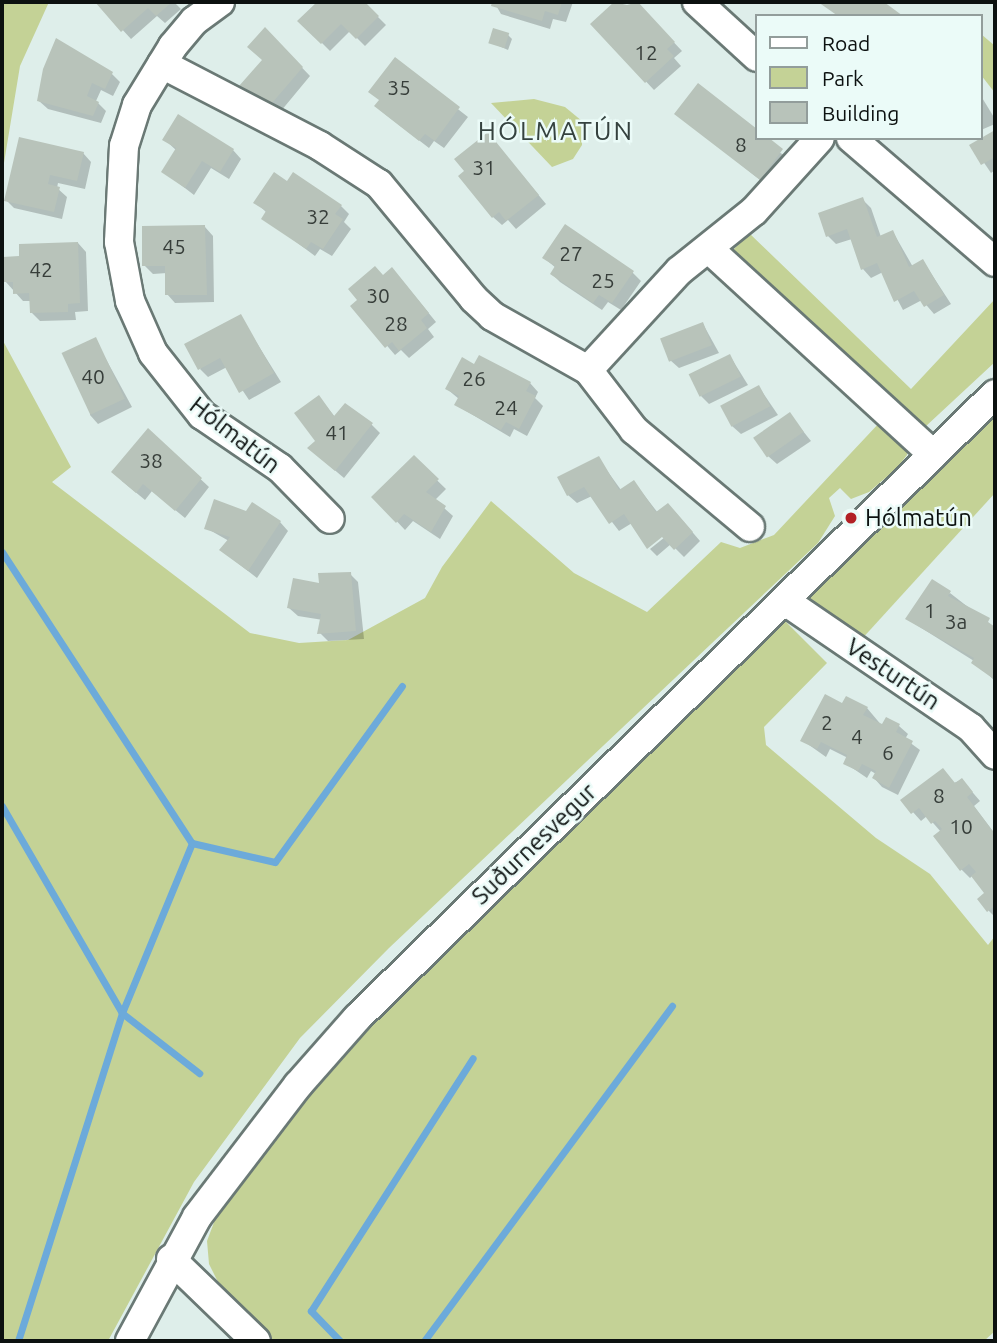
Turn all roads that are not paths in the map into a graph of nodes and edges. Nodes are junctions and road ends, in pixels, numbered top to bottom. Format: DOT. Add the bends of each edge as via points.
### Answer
graph roads {
  1 [pos="220,2"];
  2 [pos="697,2"];
  3 [pos="755,55"];
  4 [pos="162,64"];
  5 [pos="818,140"];
  6 [pos="853,140"];
  7 [pos="709,249"];
  8 [pos="995,262"];
  9 [pos="588,370"];
  10 [pos="995,394"];
  11 [pos="933,454"];
  12 [pos="330,519"];
  13 [pos="750,527"];
  14 [pos="785,601"];
  15 [pos="995,755"];
  16 [pos="171,1259"];
  17 [pos="130,1341"];
  18 [pos="256,1341"];
  1 -- 4 [label="street, Hólmatún" via="194,21"];
  2 -- 3 [label="street"];
  4 -- 9 [label="street" via="320,146 379,184 492,316"];
  4 -- 12 [label="street, Hólmatún" via="137,105 124,146 118,195 119,242 138,325 177,387 202,415 280,468"];
  5 -- 7 [label="street" via="754,211"];
  6 -- 8 [label="street"];
  7 -- 9 [label="street" via="679,271"];
  7 -- 11 [label="street"];
  9 -- 13 [label="street" via="634,430"];
  10 -- 11 [label="street, Suðurnesvegur"];
  11 -- 14 [label="street, Suðurnesvegur"];
  14 -- 15 [label="street, Vesturtún" via="971,728"];
  14 -- 16 [label="street, Suðurnesvegur" via="357,1018 239,1160"];
  16 -- 17 [label="street, Suðurnesvegur"];
  16 -- 18 [label="street"];
}
